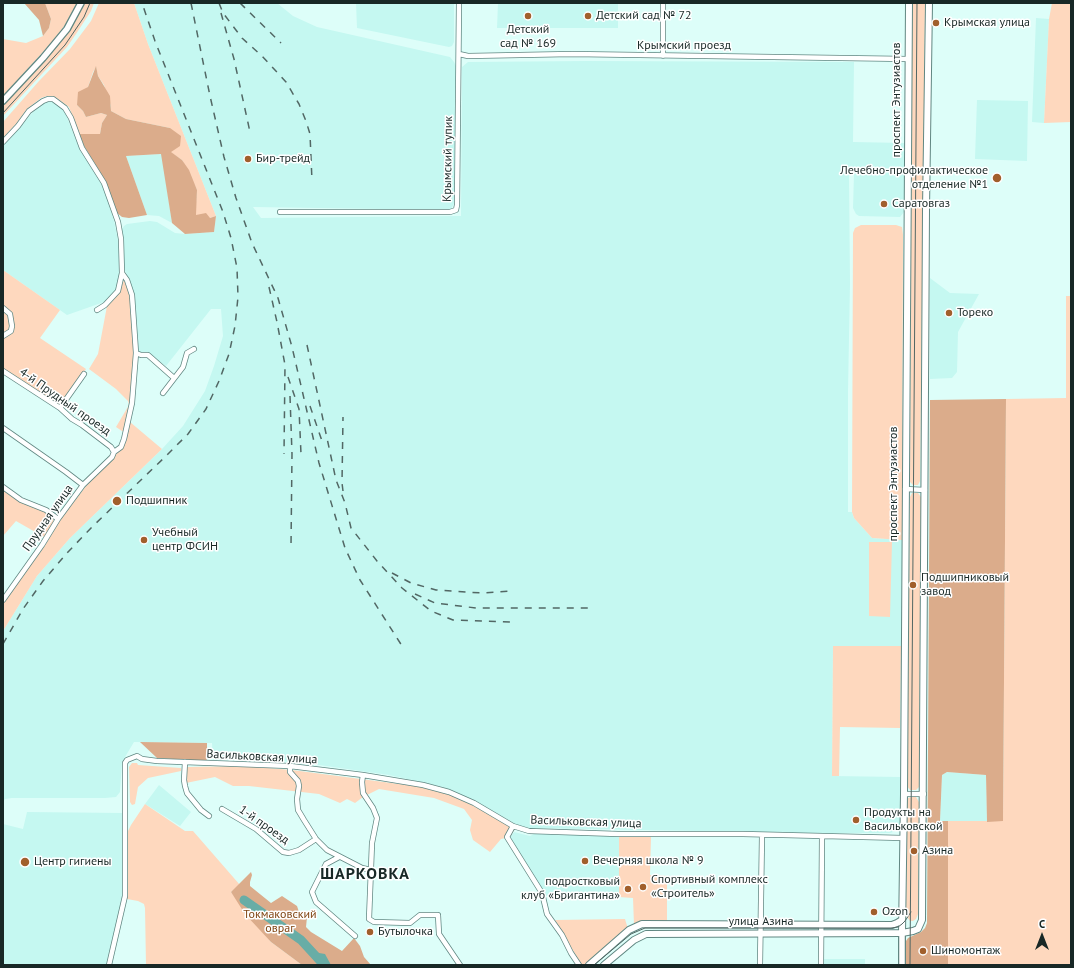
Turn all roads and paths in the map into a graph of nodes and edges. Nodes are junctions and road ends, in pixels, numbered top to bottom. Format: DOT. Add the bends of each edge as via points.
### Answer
graph roads {
  1 [pos="81,3"];
  2 [pos="460,3"];
  3 [pos="663,3"];
  4 [pos="909,3"];
  5 [pos="929,3"];
  6 [pos="459,54"];
  7 [pos="663,56"];
  8 [pos="908,59"];
  9 [pos="3,102"];
  10 [pos="3,142"];
  11 [pos="280,212"];
  12 [pos="122,273"];
  13 [pos="3,308"];
  14 [pos="97,310"];
  15 [pos="3,336"];
  16 [pos="194,349"];
  17 [pos="136,353"];
  18 [pos="3,371"];
  19 [pos="84,374"];
  20 [pos="174,378"];
  21 [pos="162,393"];
  22 [pos="60,408"];
  23 [pos="3,428"];
  24 [pos="114,452"];
  25 [pos="83,485"];
  26 [pos="3,487"];
  27 [pos="906,489"];
  28 [pos="925,490"];
  29 [pos="58,519"];
  30 [pos="3,600"];
  31 [pos="185,762"];
  32 [pos="290,766"];
  33 [pos="363,775"];
  34 [pos="904,794"];
  35 [pos="924,794"];
  36 [pos="222,809"];
  37 [pos="209,816"];
  38 [pos="513,826"];
  39 [pos="762,835"];
  40 [pos="822,836"];
  41 [pos="903,838"];
  42 [pos="316,839"];
  43 [pos="339,857"];
  44 [pos="372,870"];
  45 [pos="902,920"];
  46 [pos="761,924"];
  47 [pos="821,925"];
  48 [pos="761,933"];
  49 [pos="821,933"];
  50 [pos="902,933"];
  51 [pos="355,936"];
  52 [pos="109,965"];
  53 [pos="460,965"];
  54 [pos="579,965"];
  55 [pos="589,965"];
  56 [pos="604,965"];
  57 [pos="760,965"];
  58 [pos="820,965"];
  59 [pos="902,965"];
  1 -- 9 [label="street" via="67,30"];
  2 -- 6 [label="street, Крымский тупик"];
  3 -- 7 [label="street"];
  4 -- 8 [label="main road, проспект Энтузиастов"];
  5 -- 28 [label="main road"];
  6 -- 7 [label="street, Крымский проезд"];
  6 -- 11 [label="street, Крымский тупик" via="456,210"];
  7 -- 8 [label="street, Крымский проезд"];
  8 -- 27 [label="main road, проспект Энтузиастов"];
  10 -- 12 [label="street" via="29,111 48,98 65,108 82,148 104,183 118,222"];
  12 -- 14 [label="street" via="118,291"];
  12 -- 17 [label="street, Прудная улица" via="132,295"];
  13 -- 15 [label="street" via="10,314 12,326 11,331"];
  16 -- 20 [label="street" via="187,353 183,367"];
  17 -- 20 [label="street" via="148,355"];
  17 -- 24 [label="street, Прудная улица" via="132,403 124,439 121,447"];
  18 -- 22 [label="street, 4-й Прудный проезд"];
  19 -- 22 [label="street"];
  20 -- 21 [label="street"];
  22 -- 24 [label="street, 4-й Прудный проезд" via="111,446"];
  23 -- 25 [label="street"];
  24 -- 25 [label="street, Прудная улица"];
  25 -- 29 [label="street, Прудная улица"];
  26 -- 29 [label="street" via="21,500 46,510"];
  27 -- 28 [label="street"];
  27 -- 34 [label="main road, проспект Энтузиастов"];
  28 -- 35 [label="main road"];
  29 -- 30 [label="street, Прудная улица"];
  31 -- 32 [label="street, Васильковская улица"];
  31 -- 37 [label="street" via="185,786 188,793"];
  31 -- 52 [label="street, Васильковская улица" via="157,761 137,756 125,763 125,896"];
  32 -- 33 [label="street, Васильковская улица"];
  32 -- 42 [label="street" via="290,772 299,786 298,810"];
  33 -- 38 [label="street, Васильковская улица" via="449,792 474,803"];
  33 -- 44 [label="street" via="363,793 377,818 372,843"];
  34 -- 35 [label="street"];
  34 -- 41 [label="main road, проспект Энтузиастов"];
  35 -- 50 [label="main road, улица Азина" via="922,920 918,928"];
  36 -- 42 [label="street, 1-й проезд" via="256,828 284,852 299,850"];
  38 -- 39 [label="street, Васильковская улица" via="537,831 618,834"];
  38 -- 54 [label="street" via="507,837 542,893 547,914"];
  39 -- 40 [label="street, Васильковская улица"];
  39 -- 46 [label="street"];
  40 -- 41 [label="street, Васильковская улица"];
  40 -- 47 [label="street"];
  41 -- 45 [label="main road, проспект Энтузиастов"];
  42 -- 43 [label="street"];
  43 -- 44 [label="street"];
  43 -- 51 [label="street" via="326,864 312,892 316,902"];
  44 -- 53 [label="street" via="369,919 374,922 410,923 420,915 438,915 439,934"];
  45 -- 47 [label="main road, улица Азина" via="897,924"];
  45 -- 50 [label="main road, проспект Энтузиастов"];
  46 -- 47 [label="main road, улица Азина"];
  46 -- 48 [label="street"];
  46 -- 55 [label="main road, улица Азина" via="642,924 629,930"];
  47 -- 49 [label="street"];
  48 -- 49 [label="main road, улица Азина"];
  48 -- 56 [label="main road, улица Азина" via="646,934 634,940"];
  48 -- 57 [label="street"];
  49 -- 50 [label="main road, улица Азина"];
  49 -- 58 [label="street"];
  50 -- 59 [label="street, проспект Энтузиастов"];
}
